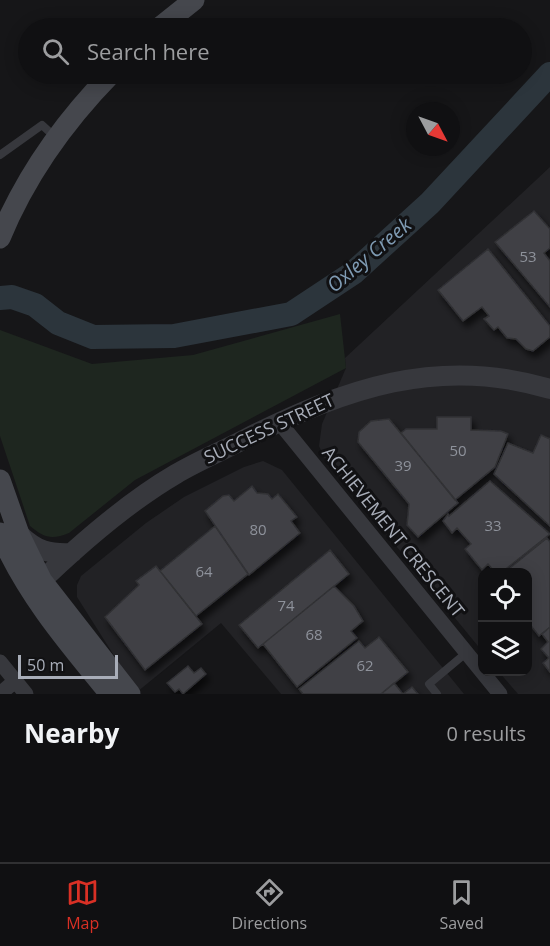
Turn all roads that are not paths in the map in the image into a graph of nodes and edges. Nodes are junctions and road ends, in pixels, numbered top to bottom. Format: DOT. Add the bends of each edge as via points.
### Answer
graph roads {
  1 [pos="194,0"];
  2 [pos="172,18"];
  3 [pos="102,84"];
  4 [pos="55,137"];
  5 [pos="0,155"];
  6 [pos="0,238"];
  7 [pos="550,389"];
  8 [pos="279,422"];
  9 [pos="0,480"];
  10 [pos="10,534"];
  11 [pos="72,553"];
  12 [pos="36,586"];
  13 [pos="466,653"];
  14 [pos="0,662"];
  15 [pos="15,681"];
  16 [pos="0,694"];
  17 [pos="26,694"];
  18 [pos="110,694"];
  19 [pos="130,694"];
  20 [pos="437,694"];
  21 [pos="500,694"];
  1 -- 2 [label="main road"];
  3 -- 4 [label="main road"];
  4 -- 5 [label="lane" via="42,125"];
  4 -- 6 [label="main road" via="15,202"];
  7 -- 8 [label="street, SUCCESS STREET" via="507,380 422,376 339,396"];
  8 -- 11 [label="street, SUCCESS STREET" via="176,474"];
  8 -- 13 [label="street, ACHIEVEMENT CRESCENT"];
  9 -- 10 [label="main road"];
  10 -- 11 [label="street" via="35,549 52,554"];
  10 -- 12 [label="main road"];
  11 -- 12 [label="street, SUCCESS STREET"];
  12 -- 18 [label="main road"];
  12 -- 19 [label="main road"];
  13 -- 20 [label="lane" via="429,684"];
  13 -- 21 [label="street, ACHIEVEMENT CRESCENT"];
  14 -- 15 [label="street"];
  15 -- 16 [label="street"];
  15 -- 17 [label="street"];
}
